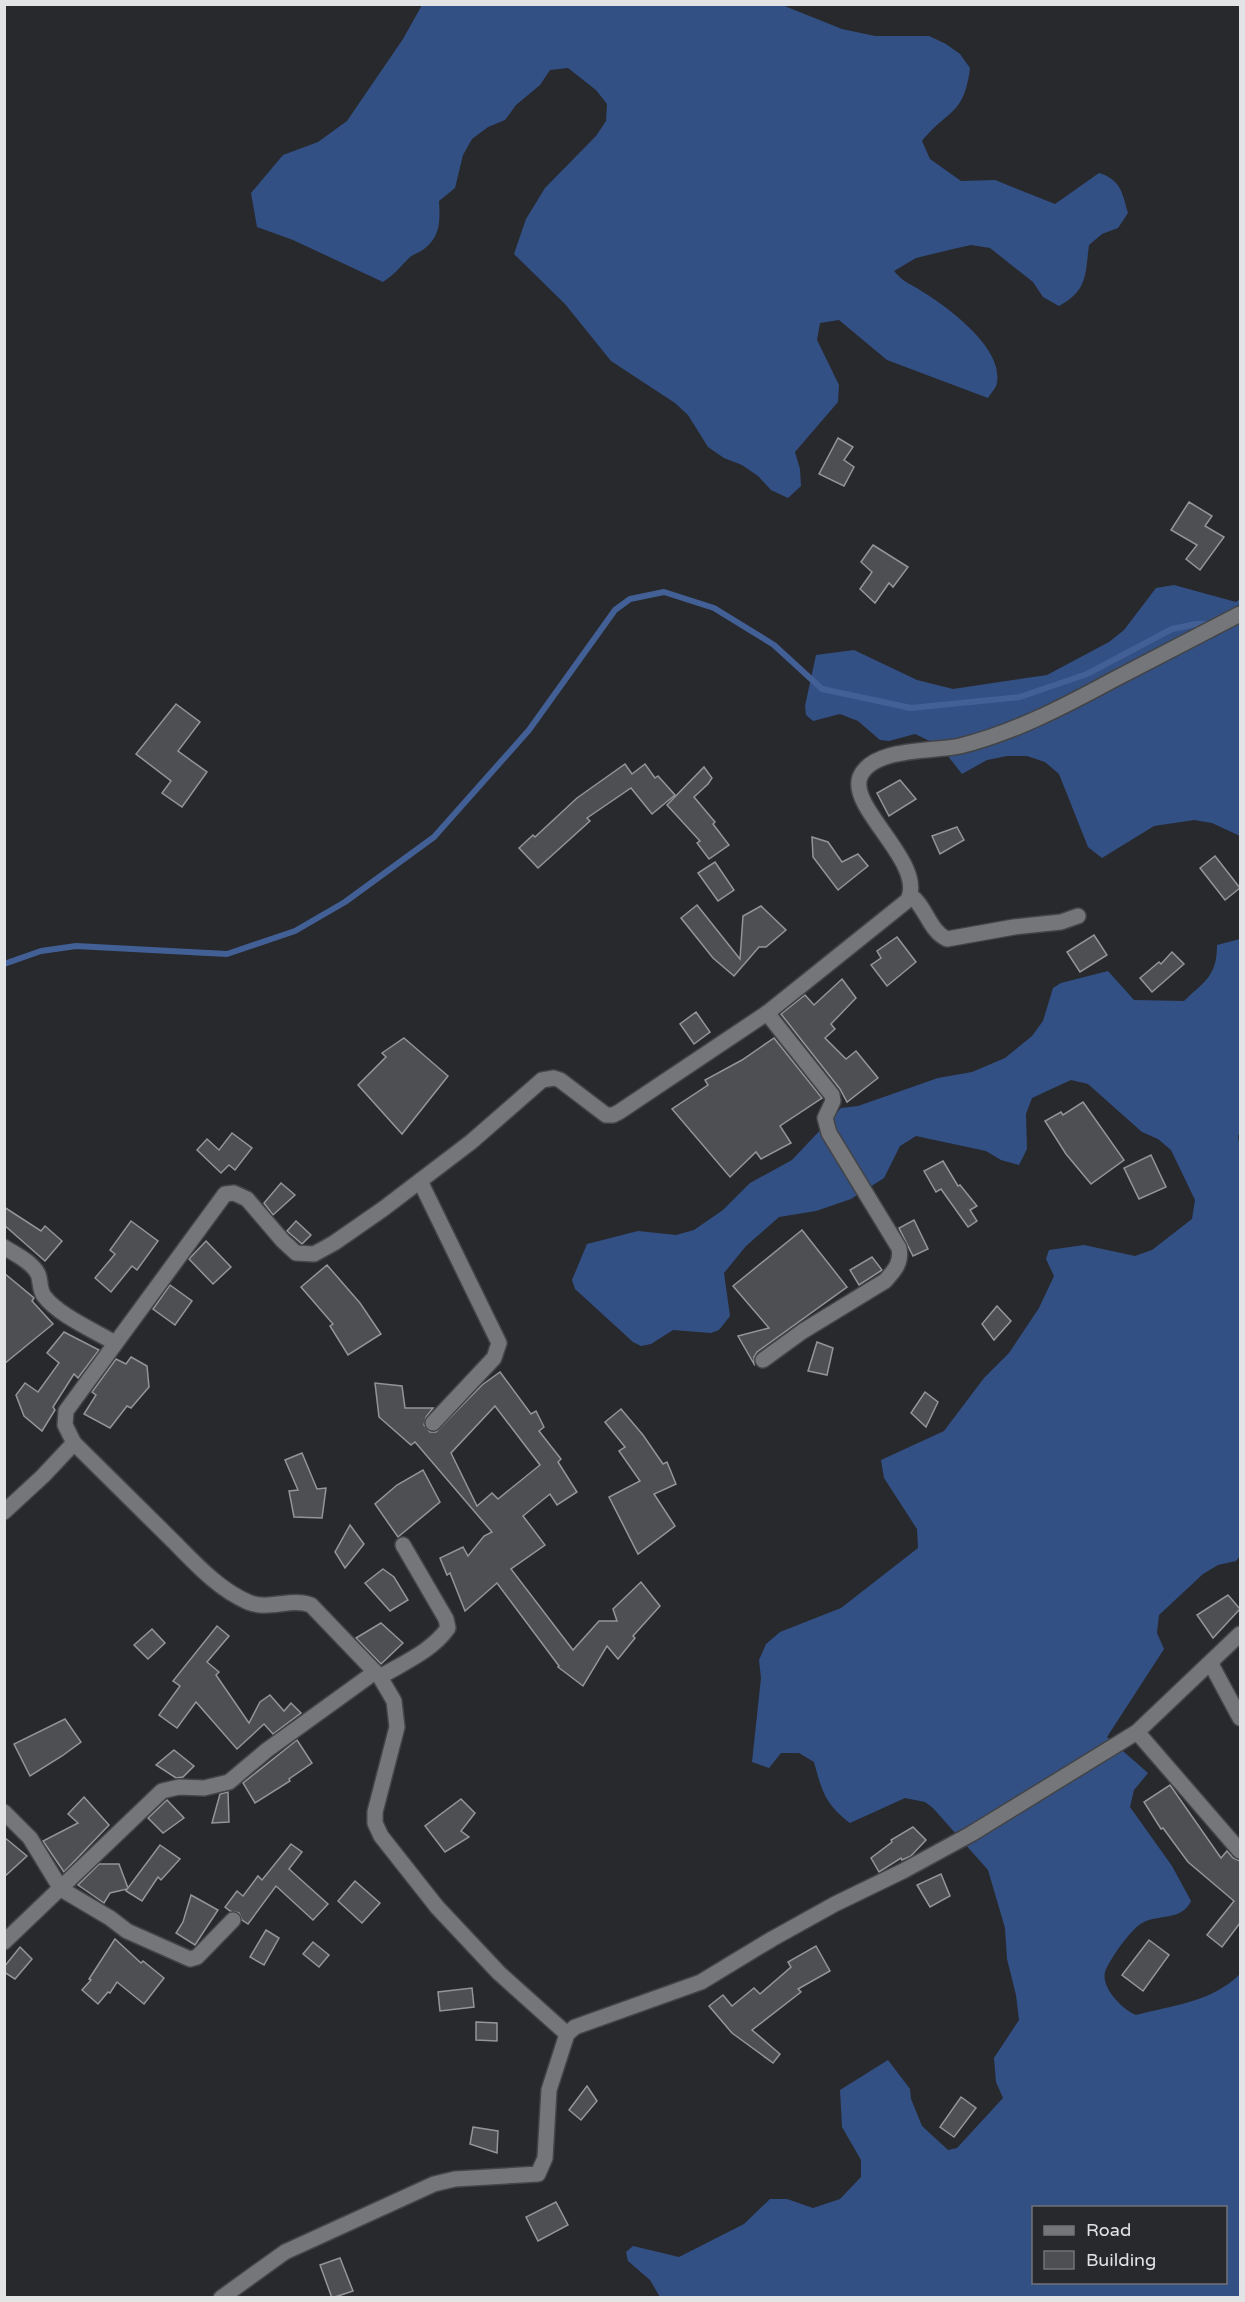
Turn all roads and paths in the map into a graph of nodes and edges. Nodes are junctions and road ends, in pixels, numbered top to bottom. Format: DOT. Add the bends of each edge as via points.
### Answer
graph roads {
  1 [pos="1240,614"];
  2 [pos="910,895"];
  3 [pos="1078,916"];
  4 [pos="767,1012"];
  5 [pos="420,1181"];
  6 [pos="4,1247"];
  7 [pos="115,1343"];
  8 [pos="763,1360"];
  9 [pos="433,1423"];
  10 [pos="74,1443"];
  11 [pos="4,1512"];
  12 [pos="403,1545"];
  13 [pos="1240,1635"];
  14 [pos="1211,1664"];
  15 [pos="378,1675"];
  16 [pos="1240,1718"];
  17 [pos="1137,1732"];
  18 [pos="4,1812"];
  19 [pos="1240,1851"];
  20 [pos="62,1889"];
  21 [pos="233,1920"];
  22 [pos="4,1942"];
  23 [pos="567,2034"];
  24 [pos="221,2298"];
  1 -- 2 [label="street" via="1055,711 960,746 894,755 870,765 860,777 859,791 892,843 908,876"];
  2 -- 3 [label="street" via="937,932 947,939"];
  2 -- 4 [label="street" via="903,906"];
  4 -- 5 [label="street" via="614,1115 606,1115 560,1080 542,1080"];
  4 -- 8 [label="street" via="832,1095 825,1118 829,1133 899,1248 900,1256 885,1281 803,1330"];
  5 -- 7 [label="street" via="322,1251 308,1255 296,1253 246,1199 234,1192 225,1194"];
  5 -- 9 [label="street" via="499,1343 494,1358"];
  6 -- 7 [label="street" via="32,1267 44,1296 57,1308"];
  7 -- 10 [label="street" via="66,1411 65,1425"];
  10 -- 11 [label="street"];
  10 -- 15 [label="street" via="206,1573 234,1595 255,1605 311,1605"];
  12 -- 15 [label="street" via="448,1628 427,1649"];
  13 -- 14 [label="street"];
  14 -- 16 [label="street"];
  14 -- 17 [label="street"];
  15 -- 20 [label="street" via="267,1750 229,1782 162,1791"];
  15 -- 23 [label="street" via="394,1701 397,1727 375,1812 381,1836 436,1907 499,1973"];
  17 -- 19 [label="street"];
  17 -- 23 [label="street" via="971,1834 772,1939 708,1978 580,2024"];
  18 -- 20 [label="street" via="30,1838"];
  20 -- 21 [label="street" via="126,1931 186,1959 197,1957"];
  20 -- 22 [label="street"];
  23 -- 24 [label="street" via="549,2090 545,2158 538,2174 434,2184 285,2252"];
}
